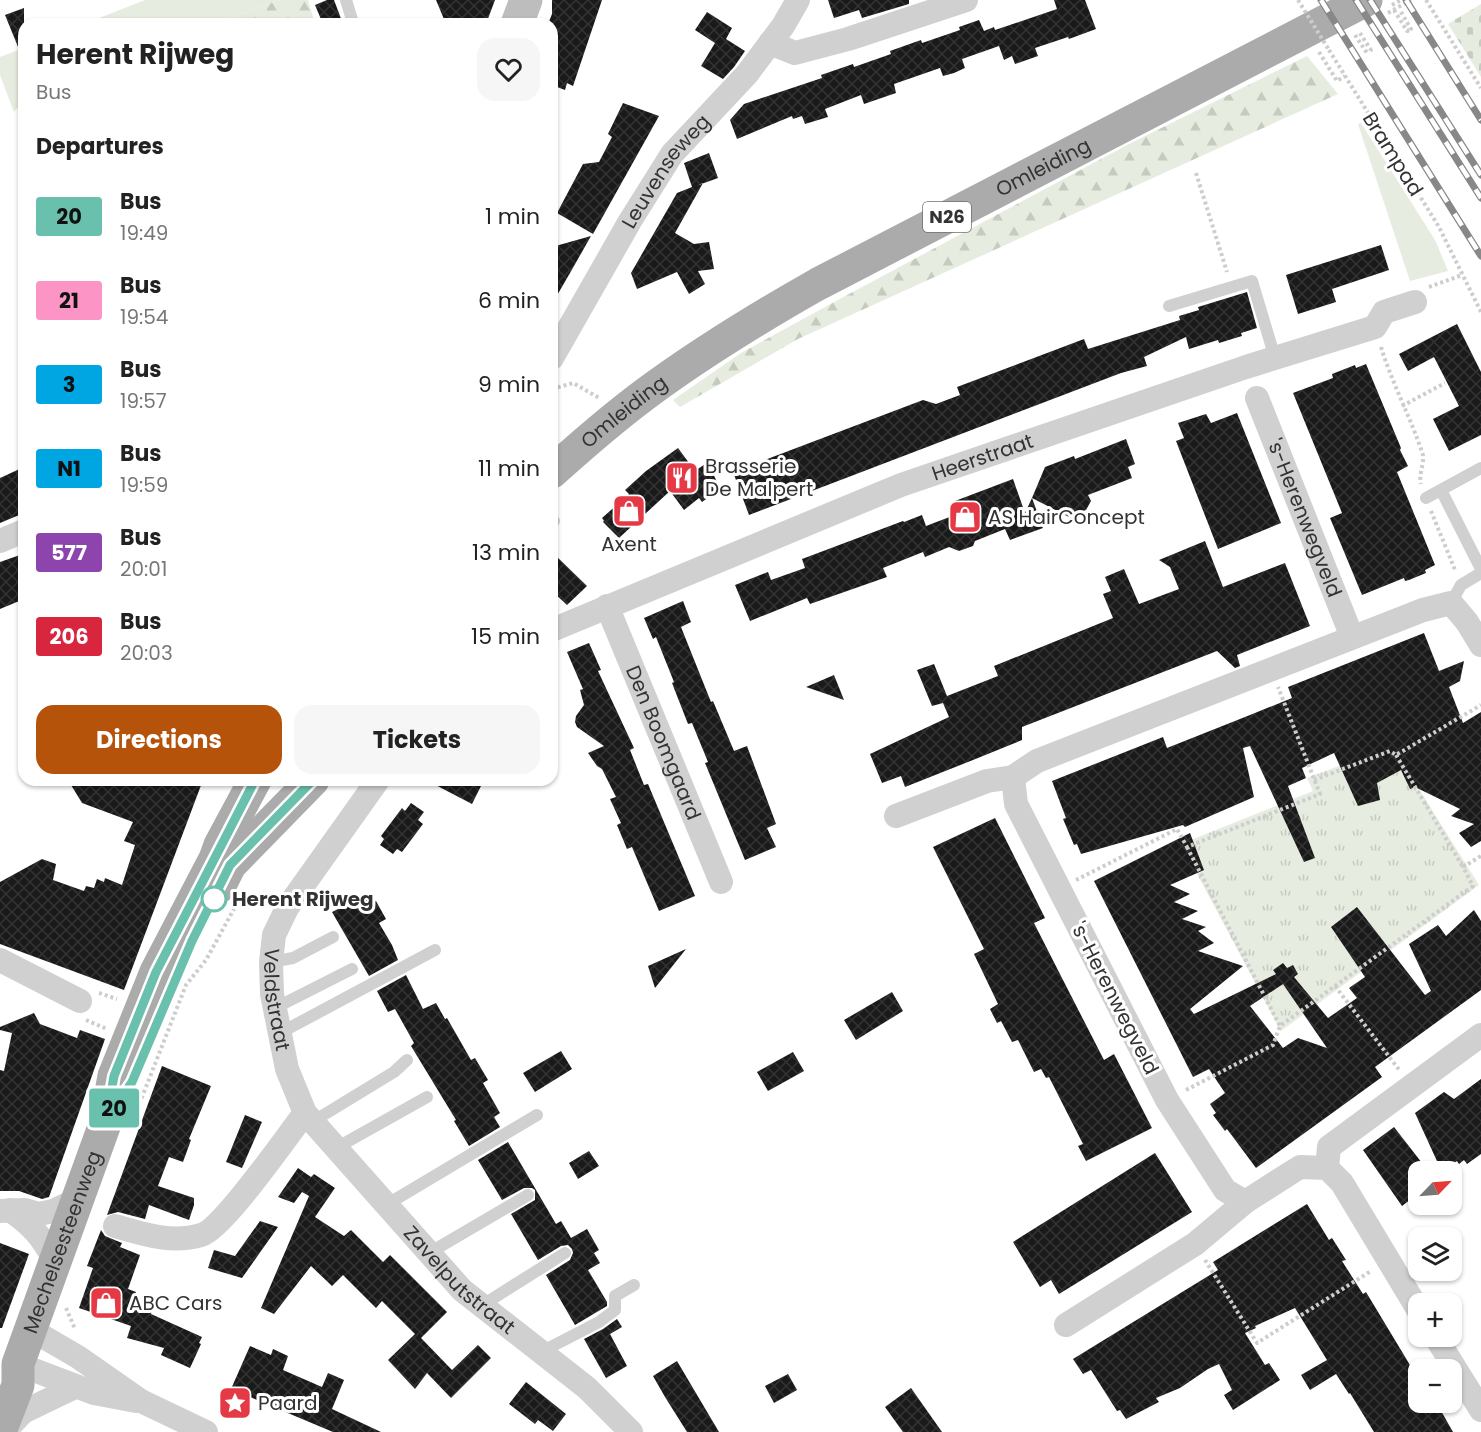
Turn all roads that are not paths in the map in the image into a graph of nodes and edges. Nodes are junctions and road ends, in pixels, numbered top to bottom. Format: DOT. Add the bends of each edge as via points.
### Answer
graph roads {
  1 [pos="346,0"];
  2 [pos="526,0"];
  3 [pos="798,0"];
  4 [pos="966,0"];
  5 [pos="1331,0"];
  6 [pos="1380,5"];
  7 [pos="351,18"];
  8 [pos="519,18"];
  9 [pos="770,43"];
  10 [pos="1422,294"];
  11 [pos="1169,306"];
  12 [pos="558,347"];
  13 [pos="1275,358"];
  14 [pos="1257,398"];
  15 [pos="558,443"];
  16 [pos="558,467"];
  17 [pos="1481,468"];
  18 [pos="1441,490"];
  19 [pos="1425,498"];
  20 [pos="18,534"];
  21 [pos="0,541"];
  22 [pos="1481,571"];
  23 [pos="1456,594"];
  24 [pos="607,606"];
  25 [pos="558,627"];
  26 [pos="1352,637"];
  27 [pos="1481,645"];
  28 [pos="1013,777"];
  29 [pos="252,786"];
  30 [pos="307,786"];
  31 [pos="374,786"];
  32 [pos="896,816"];
  33 [pos="721,882"];
  34 [pos="333,937"];
  35 [pos="435,950"];
  36 [pos="0,960"];
  37 [pos="271,962"];
  38 [pos="352,969"];
  39 [pos="80,1001"];
  40 [pos="275,1008"];
  41 [pos="280,1033"];
  42 [pos="1481,1035"];
  43 [pos="407,1060"];
  44 [pos="287,1069"];
  45 [pos="427,1096"];
  46 [pos="537,1115"];
  47 [pos="308,1117"];
  48 [pos="120,1121"];
  49 [pos="336,1148"];
  50 [pos="1327,1168"];
  51 [pos="528,1195"];
  52 [pos="78,1198"];
  53 [pos="1245,1202"];
  54 [pos="386,1205"];
  55 [pos="5,1210"];
  56 [pos="115,1226"];
  57 [pos="565,1253"];
  58 [pos="429,1254"];
  59 [pos="55,1261"];
  60 [pos="634,1285"];
  61 [pos="1408,1293"];
  62 [pos="482,1306"];
  63 [pos="1066,1325"];
  64 [pos="30,1329"];
  65 [pos="1442,1347"];
  66 [pos="541,1352"];
  67 [pos="9,1377"];
  68 [pos="75,1387"];
  69 [pos="141,1401"];
  70 [pos="1481,1410"];
  71 [pos="2,1432"];
  72 [pos="206,1432"];
  73 [pos="631,1432"];
  1 -- 7 [label="lane"];
  2 -- 8 [label="street"];
  3 -- 9 [label="street, Leuvenseweg"];
  4 -- 9 [label="street" via="795,53"];
  5 -- 15 [label="main road, Omleiding / N26" via="775,290 633,382"];
  6 -- 16 [label="main road, Omleiding / N26" via="818,284 743,327 645,394"];
  9 -- 12 [label="street, Leuvenseweg" via="747,74 672,154"];
  10 -- 13 [label="street, Heerstraat" via="1384,312 1375,327"];
  11 -- 13 [label="lane" via="1252,281"];
  13 -- 24 [label="street, Heerstraat" via="901,484"];
  14 -- 26 [label="street, 's-Herenwegveld"];
  17 -- 18 [label="lane"];
  18 -- 19 [label="lane"];
  18 -- 22 [label="lane"];
  20 -- 21 [label="street"];
  22 -- 23 [label="lane"];
  23 -- 26 [label="street"];
  23 -- 27 [label="street"];
  24 -- 25 [label="street, Heerstraat"];
  24 -- 33 [label="street, Den Boomgaard"];
  26 -- 28 [label="street" via="1037,761"];
  28 -- 32 [label="street" via="987,781"];
  28 -- 53 [label="street, 's-Herenwegveld" via="1016,804 1167,1100 1225,1190"];
  29 -- 48 [label="main road, Mechelsesteenweg" via="156,972 114,1076"];
  30 -- 48 [label="main road, Mechelsesteenweg" via="230,865 192,941 132,1082"];
  31 -- 37 [label="street, Veldstraat" via="287,908 274,935"];
  34 -- 37 [label="lane" via="293,958"];
  35 -- 41 [label="lane"];
  36 -- 39 [label="street"];
  37 -- 40 [label="street, Veldstraat"];
  38 -- 40 [label="lane"];
  40 -- 41 [label="street, Veldstraat"];
  41 -- 44 [label="street, Veldstraat"];
  42 -- 50 [label="street" via="1329,1147"];
  43 -- 47 [label="lane" via="394,1072"];
  44 -- 47 [label="street, Zavelputstraat"];
  45 -- 49 [label="lane"];
  46 -- 54 [label="lane"];
  47 -- 49 [label="street, Zavelputstraat"];
  47 -- 56 [label="street" via="228,1214 204,1235 159,1238"];
  48 -- 52 [label="main road, Mechelsesteenweg"];
  49 -- 54 [label="street, Zavelputstraat"];
  50 -- 53 [label="street" via="1300,1167"];
  50 -- 61 [label="street" via="1342,1183"];
  51 -- 58 [label="lane"];
  52 -- 55 [label="street" via="39,1214"];
  52 -- 59 [label="main road, Mechelsesteenweg"];
  53 -- 63 [label="street" via="1195,1244"];
  54 -- 58 [label="street, Zavelputstraat"];
  55 -- 59 [label="street" via="27,1222"];
  57 -- 62 [label="lane"];
  58 -- 62 [label="street, Zavelputstraat"];
  59 -- 64 [label="main road, Mechelsesteenweg"];
  60 -- 66 [label="lane" via="615,1296 615,1310 599,1322"];
  62 -- 66 [label="street, Zavelputstraat"];
  64 -- 67 [label="main road, Mechelsesteenweg"];
  64 -- 69 [label="street"];
  65 -- 70 [label="street"];
  66 -- 73 [label="street, Zavelputstraat" via="587,1388"];
  67 -- 68 [label="street"];
  67 -- 71 [label="main road, Mechelsesteenweg" via="18,1385"];
  68 -- 69 [label="street"];
  68 -- 71 [label="street" via="23,1412"];
  69 -- 72 [label="street"];
}
